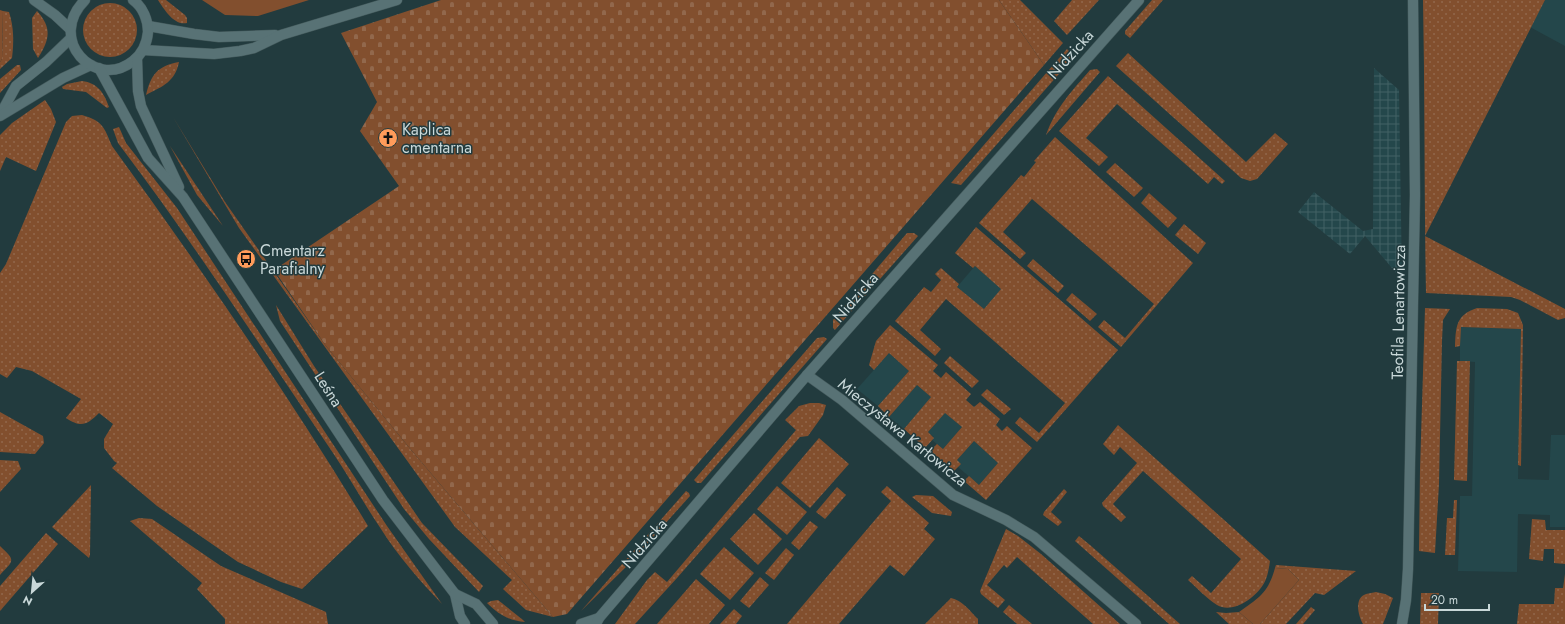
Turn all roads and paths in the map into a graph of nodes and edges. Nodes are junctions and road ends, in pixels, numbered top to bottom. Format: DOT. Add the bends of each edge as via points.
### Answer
graph roads {
  1 [pos="34,0"];
  2 [pos="85,0"];
  3 [pos="133,0"];
  4 [pos="397,0"];
  5 [pos="1138,0"];
  6 [pos="1412,0"];
  7 [pos="148,26"];
  8 [pos="70,34"];
  9 [pos="280,35"];
  10 [pos="140,54"];
  11 [pos="95,67"];
  12 [pos="0,116"];
  13 [pos="183,197"];
  14 [pos="807,375"];
  15 [pos="455,594"];
  16 [pos="598,621"];
  17 [pos="465,624"];
  18 [pos="492,624"];
  19 [pos="581,624"];
  20 [pos="1136,624"];
  21 [pos="1402,624"];
  1 -- 8 [label="street" via="55,15"];
  2 -- 8 [label="street" via="77,8"];
  3 -- 7 [label="street" via="144,12"];
  4 -- 9 [label="street"];
  5 -- 14 [label="street, Nidzicka"];
  6 -- 21 [label="street, Teofila Lenartowicza" via="1415,196 1408,569"];
  7 -- 9 [label="street" via="219,37"];
  7 -- 10 [label="street" via="148,38"];
  8 -- 11 [label="street" via="78,54"];
  8 -- 12 [label="street" via="46,62 16,86"];
  9 -- 10 [label="street" via="254,48 214,54"];
  10 -- 11 [label="street" via="120,68 109,70"];
  10 -- 13 [label="street" via="138,91 141,106"];
  11 -- 12 [label="street" via="63,78"];
  11 -- 13 [label="street" via="148,158"];
  13 -- 15 [label="street, Leśna" via="383,500"];
  14 -- 16 [label="street, Nidzicka"];
  14 -- 20 [label="street, Mieczysława Karłowicza" via="842,400 953,495 1006,520 1034,537"];
  15 -- 17 [label="street" via="460,616"];
  15 -- 18 [label="street" via="476,604"];
  16 -- 19 [label="street"];
}
